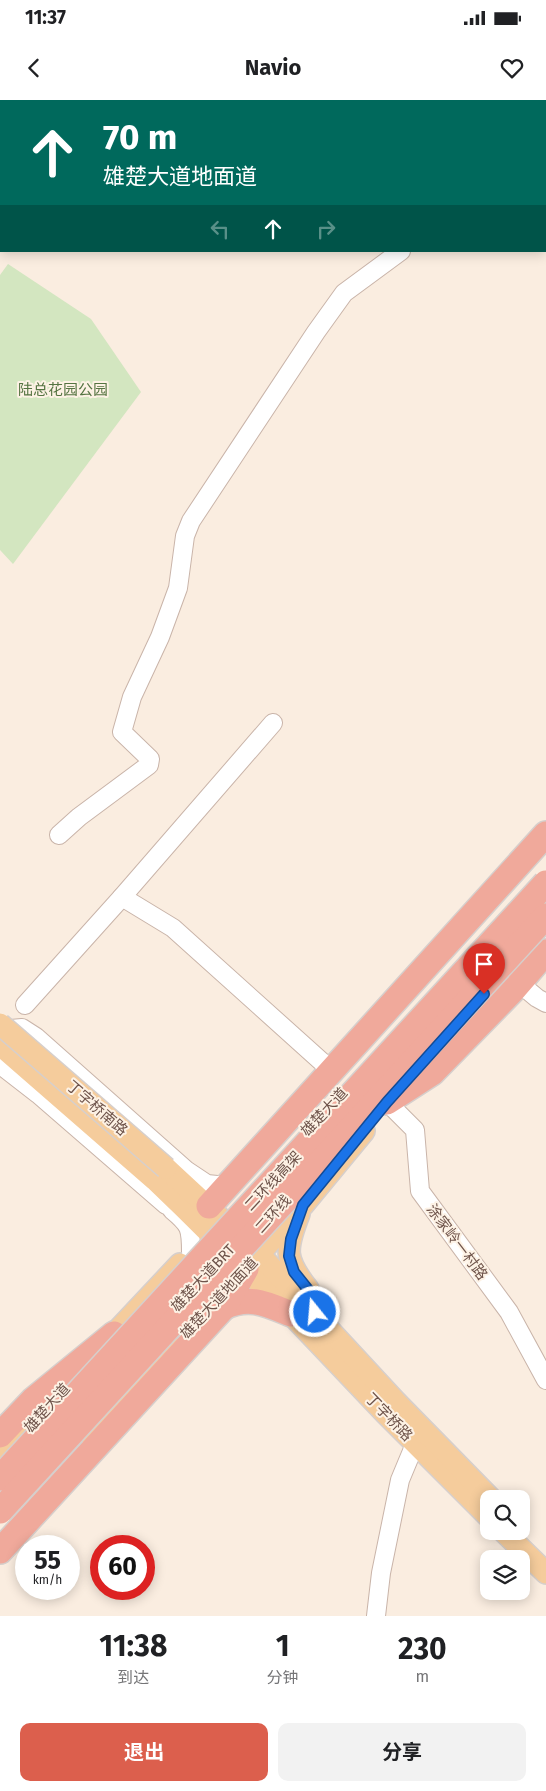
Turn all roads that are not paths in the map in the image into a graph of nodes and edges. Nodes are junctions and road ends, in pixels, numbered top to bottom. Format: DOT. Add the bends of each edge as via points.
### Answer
graph roads {
  1 [pos="400,252"];
  2 [pos="273,723"];
  3 [pos="546,834"];
  4 [pos="59,835"];
  5 [pos="546,874"];
  6 [pos="546,883"];
  7 [pos="122,897"];
  8 [pos="546,904"];
  9 [pos="546,916"];
  10 [pos="546,925"];
  11 [pos="546,952"];
  12 [pos="519,983"];
  13 [pos="546,1003"];
  14 [pos="25,1004"];
  15 [pos="0,1024"];
  16 [pos="0,1044"];
  17 [pos="0,1061"];
  18 [pos="332,1071"];
  19 [pos="387,1102"];
  20 [pos="169,1173"];
  21 [pos="226,1186"];
  22 [pos="303,1205"];
  23 [pos="198,1211"];
  24 [pos="235,1244"];
  25 [pos="192,1252"];
  26 [pos="253,1262"];
  27 [pos="224,1307"];
  28 [pos="303,1313"];
  29 [pos="114,1334"];
  30 [pos="546,1380"];
  31 [pos="5,1429"];
  32 [pos="415,1444"];
  33 [pos="0,1460"];
  34 [pos="0,1478"];
  35 [pos="482,1490"];
  36 [pos="0,1496"];
  37 [pos="480,1508"];
  38 [pos="0,1511"];
  39 [pos="0,1526"];
  40 [pos="530,1539"];
  41 [pos="512,1540"];
  42 [pos="0,1551"];
  43 [pos="546,1554"];
  44 [pos="546,1573"];
  45 [pos="376,1616"];
  1 -- 4 [label="street" via="344,293 191,521 185,536 178,588 160,637 132,696 122,732 150,759 149,765"];
  2 -- 7 [label="street"];
  3 -- 18 [label="highway"];
  5 -- 23 [label="main road, 雄楚大道"];
  6 -- 34 [label="highway, 二环线高架, bridge"];
  7 -- 14 [label="street"];
  7 -- 18 [label="street" via="174,928"];
  8 -- 24 [label="street, 雄楚大道BRT"];
  9 -- 38 [label="highway, 二环线, bridge"];
  10 -- 19 [label="main road, 雄楚大道地面道"];
  11 -- 12 [label="highway"];
  12 -- 13 [label="street"];
  12 -- 19 [label="highway" via="432,1073"];
  15 -- 20 [label="main road, 丁字桥南路, bridge"];
  16 -- 20 [label="main road, 丁字桥南路"];
  16 -- 20 [label="street" via="11,1030 17,1028 36,1036"];
  17 -- 23 [label="street" via="3,1067 38,1094"];
  18 -- 21 [label="highway"];
  19 -- 22 [label="main road, 雄楚大道地面道"];
  19 -- 30 [label="street, 涂家岭一村路" via="415,1130 420,1191 509,1312"];
  20 -- 21 [label="street"];
  20 -- 23 [label="main road, 丁字桥南路"];
  21 -- 23 [label="highway"];
  22 -- 26 [label="main road, 雄楚大道地面道"];
  22 -- 28 [label="main road" via="291,1239 289,1256 294,1272 314,1297"];
  23 -- 24 [label="main road, 丁字桥南路"];
  23 -- 25 [label="main road, 雄楚大道"];
  23 -- 25 [label="street" via="186,1222"];
  24 -- 26 [label="main road, 丁字桥南路"];
  24 -- 36 [label="street, 雄楚大道BRT"];
  25 -- 29 [label="main road, 雄楚大道"];
  26 -- 27 [label="highway"];
  26 -- 28 [label="main road, 丁字桥南路"];
  26 -- 39 [label="main road, 雄楚大道地面道"];
  27 -- 28 [label="highway" via="240,1301 257,1301"];
  27 -- 42 [label="highway"];
  28 -- 32 [label="main road, 丁字桥路"];
  28 -- 35 [label="main road, 丁字桥路" via="396,1401"];
  29 -- 31 [label="highway" via="33,1400"];
  29 -- 33 [label="main road, 雄楚大道"];
  32 -- 37 [label="main road, 丁字桥路"];
  32 -- 45 [label="street" via="400,1480 381,1573"];
  40 -- 43 [label="main road"];
  41 -- 44 [label="main road"];
}
